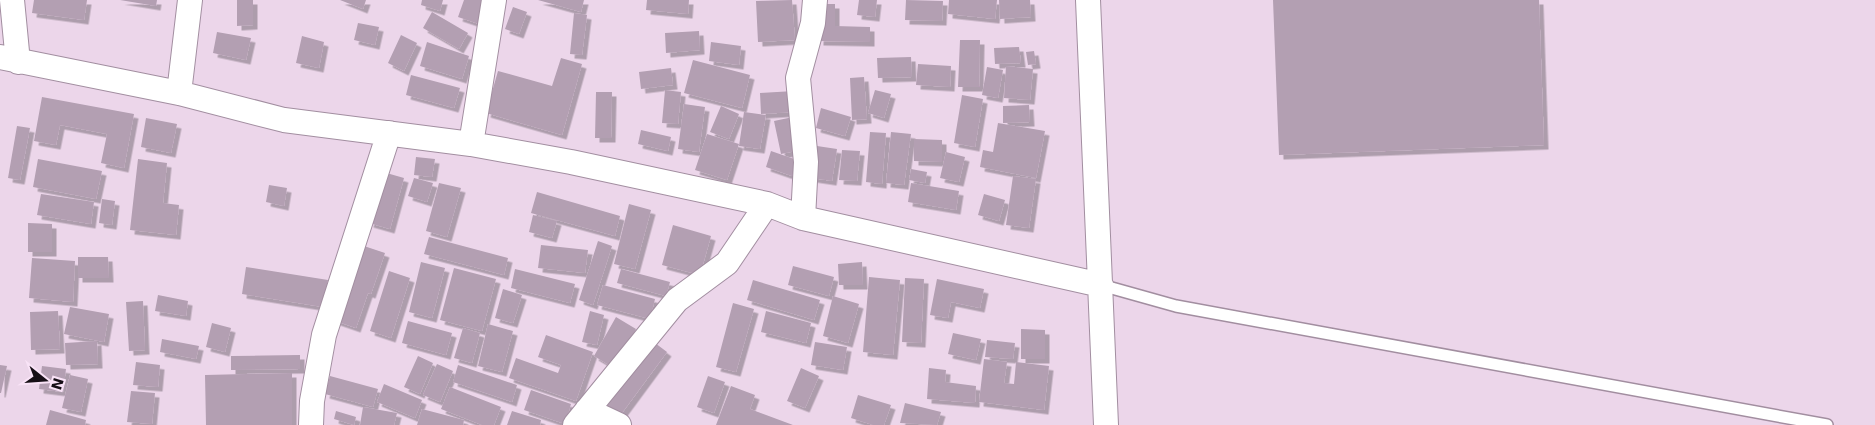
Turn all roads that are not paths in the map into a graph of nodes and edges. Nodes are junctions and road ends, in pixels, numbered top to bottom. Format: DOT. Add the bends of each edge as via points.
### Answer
graph roads {
  1 [pos="12,0"];
  2 [pos="190,0"];
  3 [pos="494,0"];
  4 [pos="815,0"];
  5 [pos="1088,0"];
  6 [pos="9,59"];
  7 [pos="179,93"];
  8 [pos="389,133"];
  9 [pos="470,144"];
  10 [pos="767,204"];
  11 [pos="804,218"];
  12 [pos="1101,285"];
  13 [pos="581,417"];
  14 [pos="311,425"];
  15 [pos="619,425"];
  16 [pos="1106,425"];
  17 [pos="1827,425"];
  1 -- 6 [label="street"];
  2 -- 7 [label="street"];
  3 -- 9 [label="street"];
  4 -- 11 [label="street" via="814,22 798,78 806,162"];
  5 -- 12 [label="street"];
  6 -- 7 [label="street"];
  7 -- 8 [label="street" via="284,120"];
  8 -- 9 [label="street"];
  8 -- 14 [label="street" via="324,335"];
  9 -- 10 [label="street"];
  10 -- 11 [label="street"];
  10 -- 13 [label="street" via="727,263 677,300"];
  11 -- 12 [label="street"];
  12 -- 16 [label="street"];
  12 -- 17 [label="lane" via="1176,306"];
  13 -- 15 [label="street"];
}
